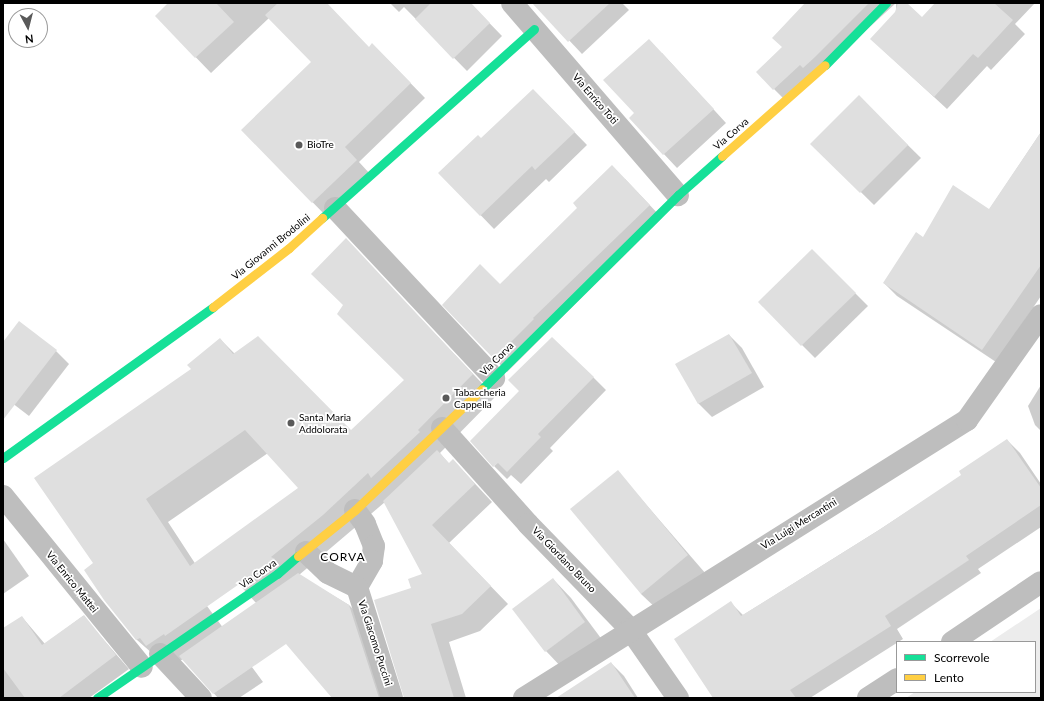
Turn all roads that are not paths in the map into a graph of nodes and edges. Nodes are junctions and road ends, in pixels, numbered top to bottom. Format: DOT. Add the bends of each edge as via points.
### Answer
graph roads {
  1 [pos="512,3"];
  2 [pos="886,3"];
  3 [pos="534,29"];
  4 [pos="678,195"];
  5 [pos="335,208"];
  6 [pos="1041,315"];
  7 [pos="494,378"];
  8 [pos="442,428"];
  9 [pos="3,458"];
  10 [pos="3,496"];
  11 [pos="355,510"];
  12 [pos="306,552"];
  13 [pos="1041,582"];
  14 [pos="357,587"];
  15 [pos="630,629"];
  16 [pos="953,641"];
  17 [pos="160,654"];
  18 [pos="142,667"];
  19 [pos="896,680"];
  20 [pos="97,698"];
  21 [pos="201,698"];
  22 [pos="392,698"];
  23 [pos="524,698"];
  24 [pos="678,698"];
  25 [pos="868,698"];
  1 -- 3 [label="street, Via Enrico Toti"];
  2 -- 4 [label="street, Via Corva" via="843,49"];
  3 -- 4 [label="street, Via Enrico Toti"];
  3 -- 5 [label="street, Via Giovanni Brodolini"];
  4 -- 7 [label="street, Via Corva"];
  5 -- 7 [label="street"];
  5 -- 9 [label="street, Via Giovanni Brodolini" via="289,248 176,336"];
  6 -- 15 [label="street, Via Luigi Mercantini" via="967,420"];
  7 -- 8 [label="street, Via Corva"];
  8 -- 11 [label="street, Via Corva"];
  8 -- 15 [label="street, Via Giordano Bruno" via="528,524"];
  10 -- 18 [label="street, Via Enrico Mattei"];
  11 -- 12 [label="street, Via Corva"];
  11 -- 14 [label="street" via="367,528 374,546 372,561"];
  12 -- 14 [label="street" via="328,573"];
  12 -- 17 [label="street, Via Corva"];
  13 -- 16 [label="street"];
  14 -- 22 [label="street, Via Giacomo Puccini"];
  15 -- 23 [label="street, Via Luigi Mercantini"];
  15 -- 24 [label="street, Via Giordano Bruno"];
  17 -- 18 [label="street, Via Corva"];
  17 -- 21 [label="street"];
  18 -- 20 [label="street, Via Corva"];
  19 -- 25 [label="street"];
}
